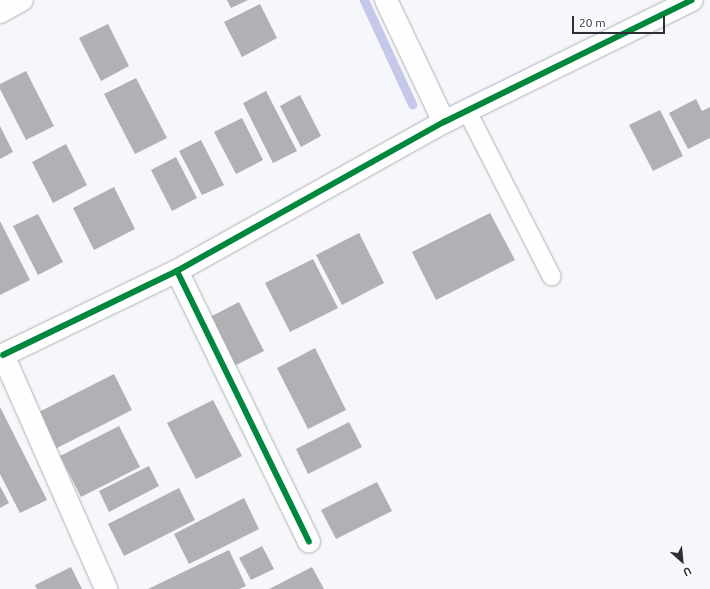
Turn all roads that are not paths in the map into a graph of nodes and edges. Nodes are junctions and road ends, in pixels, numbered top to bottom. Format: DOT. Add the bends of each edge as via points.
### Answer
graph roads {
  1 [pos="22,0"];
  2 [pos="386,0"];
  3 [pos="692,0"];
  4 [pos="0,12"];
  5 [pos="467,111"];
  6 [pos="444,122"];
  7 [pos="177,271"];
  8 [pos="552,277"];
  9 [pos="1,356"];
  10 [pos="309,542"];
  11 [pos="106,589"];
  1 -- 4 [label="street"];
  2 -- 6 [label="street"];
  3 -- 5 [label="street"];
  5 -- 6 [label="street"];
  5 -- 8 [label="lane"];
  6 -- 7 [label="street"];
  7 -- 9 [label="street"];
  7 -- 10 [label="street"];
  9 -- 11 [label="street"];
}
